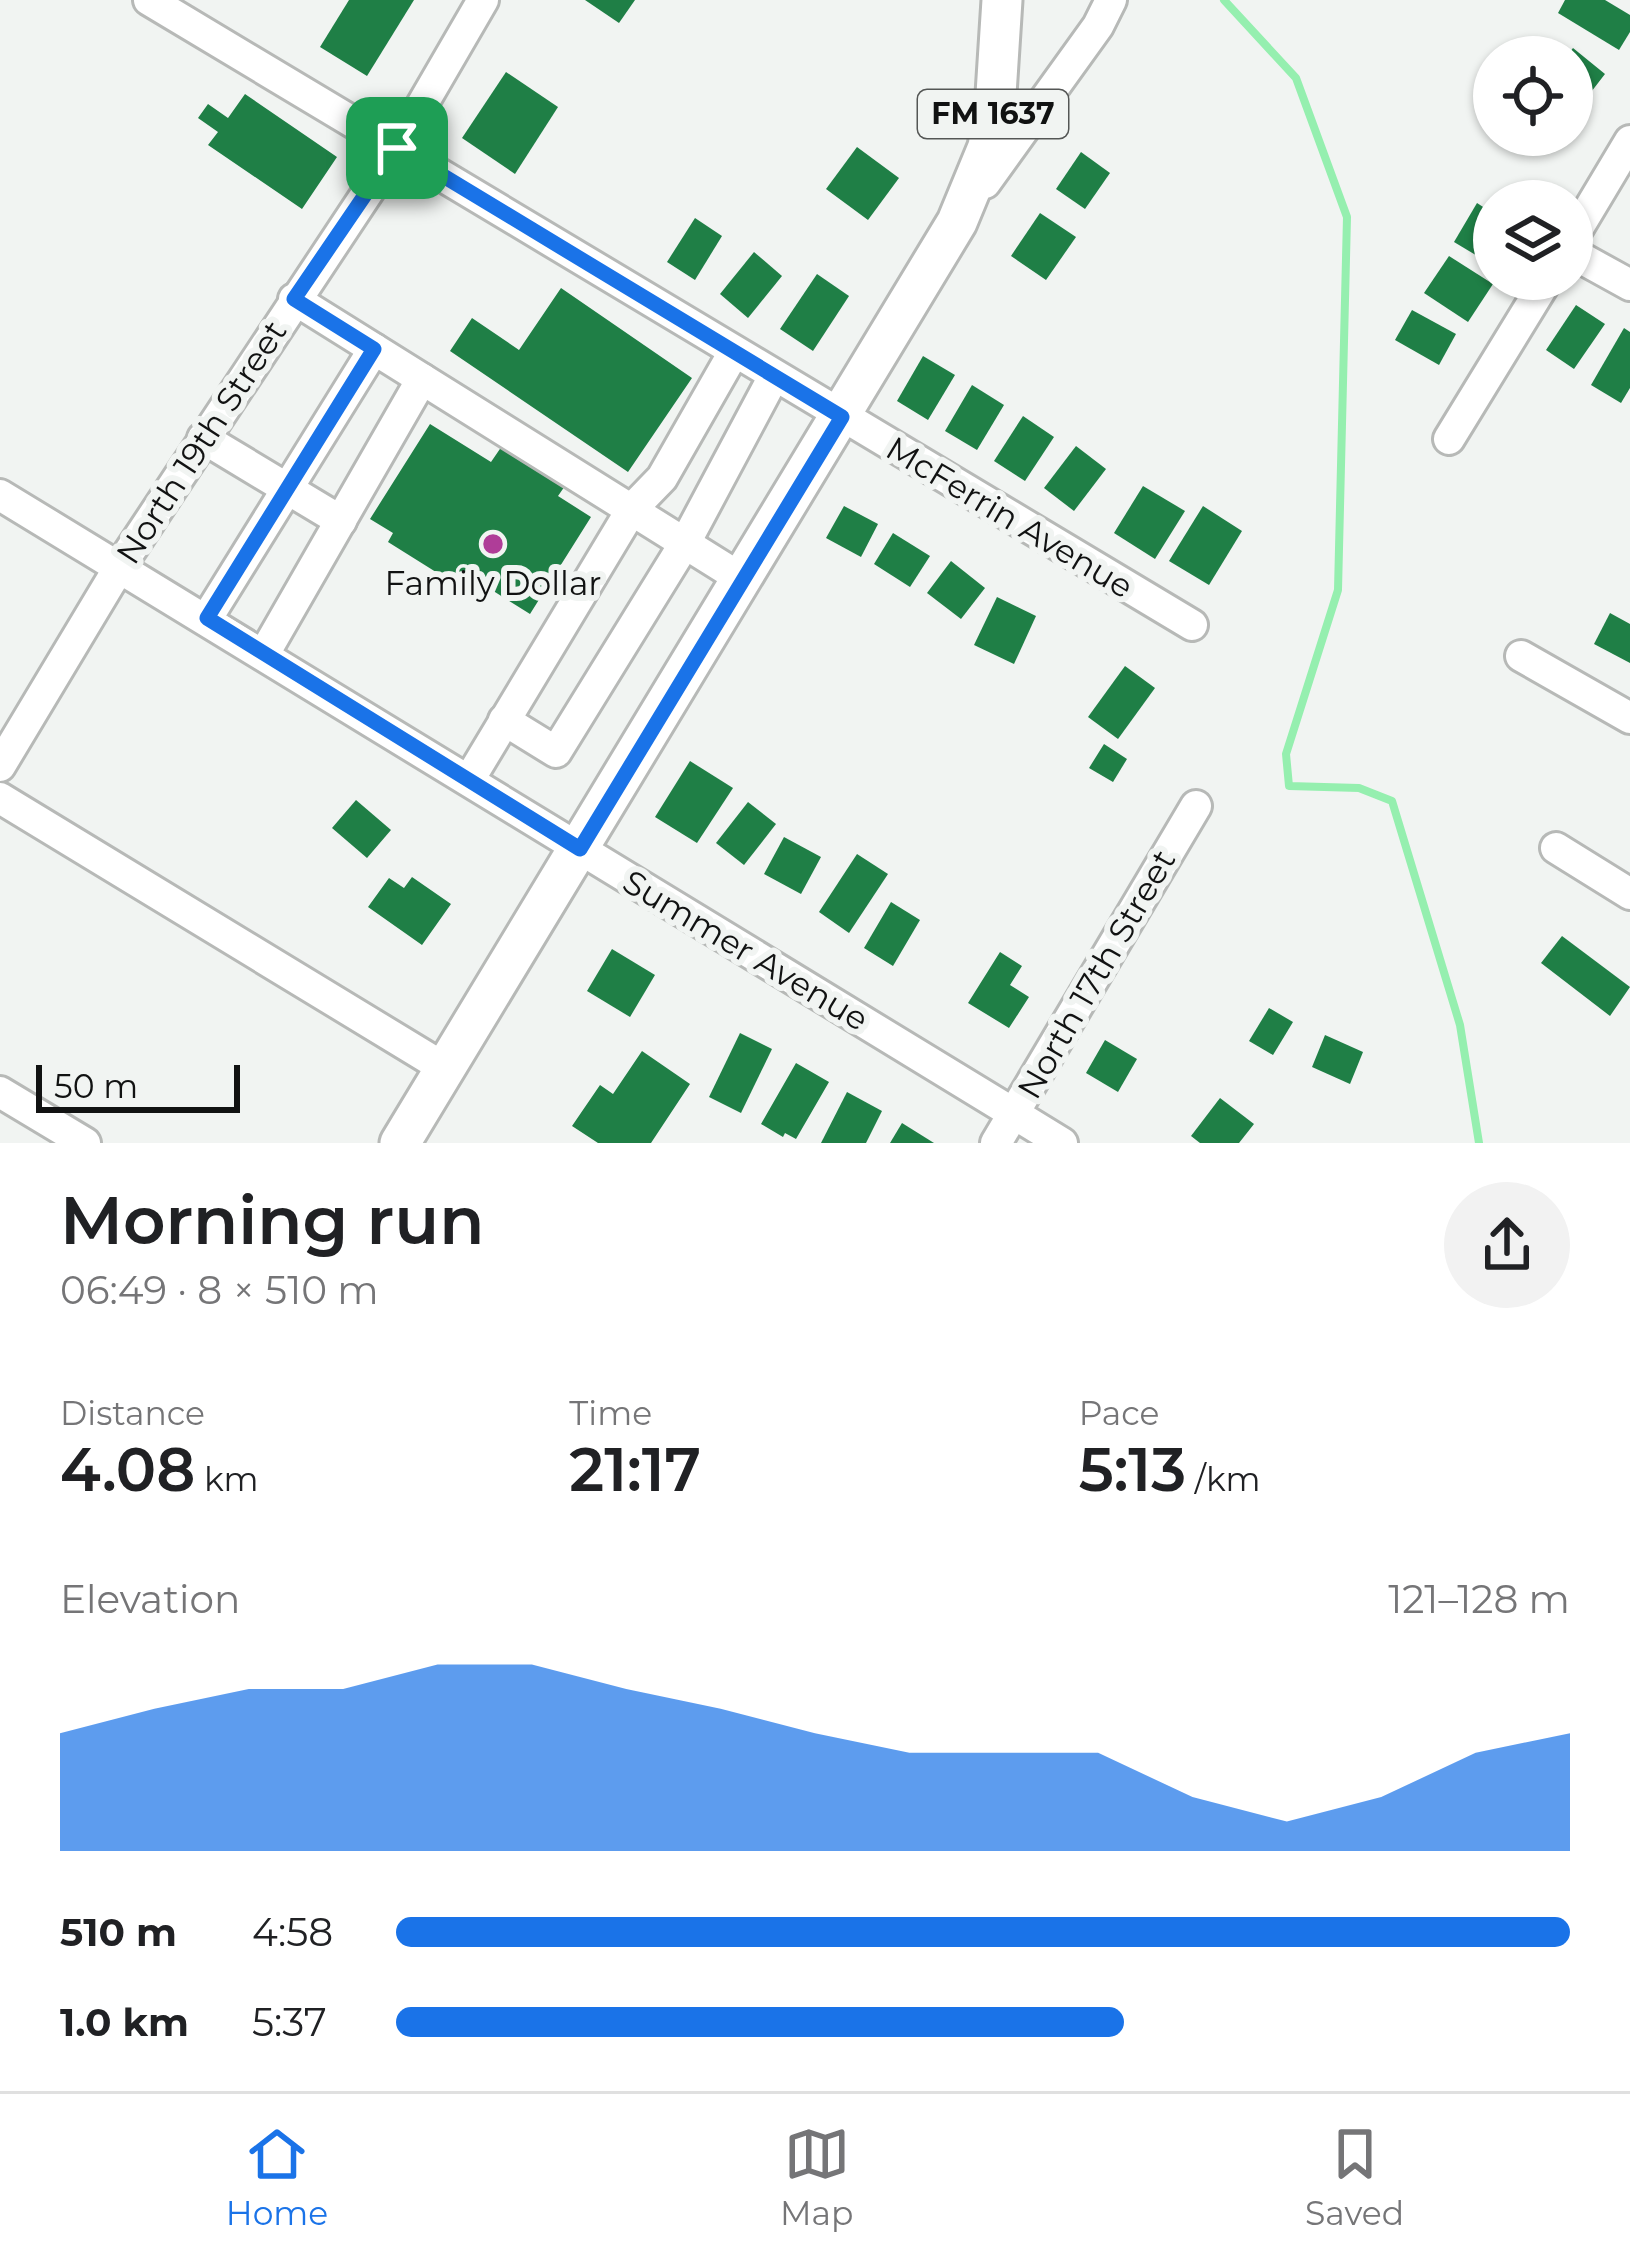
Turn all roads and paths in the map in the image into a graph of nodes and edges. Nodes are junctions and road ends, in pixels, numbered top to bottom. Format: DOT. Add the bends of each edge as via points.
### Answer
graph roads {
  1 [pos="149,0"];
  2 [pos="483,0"];
  3 [pos="1002,0"];
  4 [pos="1111,0"];
  5 [pos="1630,141"];
  6 [pos="397,148"];
  7 [pos="1593,203"];
  8 [pos="957,222"];
  9 [pos="1593,265"];
  10 [pos="1630,285"];
  11 [pos="294,299"];
  12 [pos="1534,300"];
  13 [pos="374,349"];
  14 [pos="734,352"];
  15 [pos="774,376"];
  16 [pos="422,379"];
  17 [pos="842,417"];
  18 [pos="203,438"];
  19 [pos="1449,439"];
  20 [pos="285,488"];
  21 [pos="0,495"];
  22 [pos="632,509"];
  23 [pos="341,521"];
  24 [pos="685,543"];
  25 [pos="120,566"];
  26 [pos="742,579"];
  27 [pos="207,618"];
  28 [pos="1192,625"];
  29 [pos="264,654"];
  30 [pos="1521,656"];
  31 [pos="1630,718"];
  32 [pos="504,720"];
  33 [pos="0,766"];
  34 [pos="469,781"];
  35 [pos="0,798"];
  36 [pos="1196,806"];
  37 [pos="1556,848"];
  38 [pos="580,849"];
  39 [pos="1630,894"];
  40 [pos="446,1069"];
  41 [pos="0,1091"];
  42 [pos="1014,1114"];
  43 [pos="85,1143"];
  44 [pos="400,1143"];
  45 [pos="996,1143"];
  46 [pos="1062,1143"];
  1 -- 6 [label="street, McFerrin Avenue"];
  2 -- 6 [label="street, North 19th Street"];
  3 -- 8 [label="main road, FM 1637" via="988,147"];
  4 -- 8 [label="street"];
  5 -- 7 [label="street"];
  6 -- 11 [label="street, North 19th Street"];
  6 -- 14 [label="street, McFerrin Avenue"];
  8 -- 17 [label="main road, FM 1637"];
  9 -- 10 [label="street"];
  11 -- 13 [label="street"];
  11 -- 18 [label="street, North 19th Street"];
  12 -- 19 [label="street"];
  13 -- 16 [label="street"];
  13 -- 20 [label="street"];
  14 -- 15 [label="street, McFerrin Avenue"];
  14 -- 22 [label="street" via="662,478"];
  15 -- 17 [label="street, McFerrin Avenue"];
  15 -- 24 [label="street"];
  16 -- 22 [label="street"];
  16 -- 23 [label="street"];
  17 -- 26 [label="main road, FM 1637"];
  17 -- 28 [label="street, McFerrin Avenue"];
  18 -- 20 [label="street"];
  18 -- 25 [label="street, North 19th Street"];
  20 -- 23 [label="street"];
  20 -- 27 [label="street"];
  21 -- 25 [label="street, Summer Avenue"];
  22 -- 24 [label="street"];
  22 -- 32 [label="street"];
  23 -- 29 [label="street"];
  24 -- 26 [label="street"];
  24 -- 32 [label="street" via="556,752"];
  25 -- 27 [label="street, Summer Avenue"];
  25 -- 33 [label="street, North 19th Street"];
  26 -- 38 [label="main road, FM 1637"];
  27 -- 29 [label="street, Summer Avenue"];
  29 -- 34 [label="street, Summer Avenue"];
  30 -- 31 [label="street"];
  32 -- 34 [label="street"];
  34 -- 38 [label="street, Summer Avenue"];
  35 -- 40 [label="street"];
  36 -- 42 [label="street, North 17th Street"];
  37 -- 39 [label="street"];
  38 -- 40 [label="main road, FM 1637"];
  38 -- 42 [label="street, Summer Avenue"];
  40 -- 44 [label="main road, FM 1637"];
  41 -- 43 [label="street"];
  42 -- 45 [label="street, North 17th Street"];
  42 -- 46 [label="street, Summer Avenue"];
}
